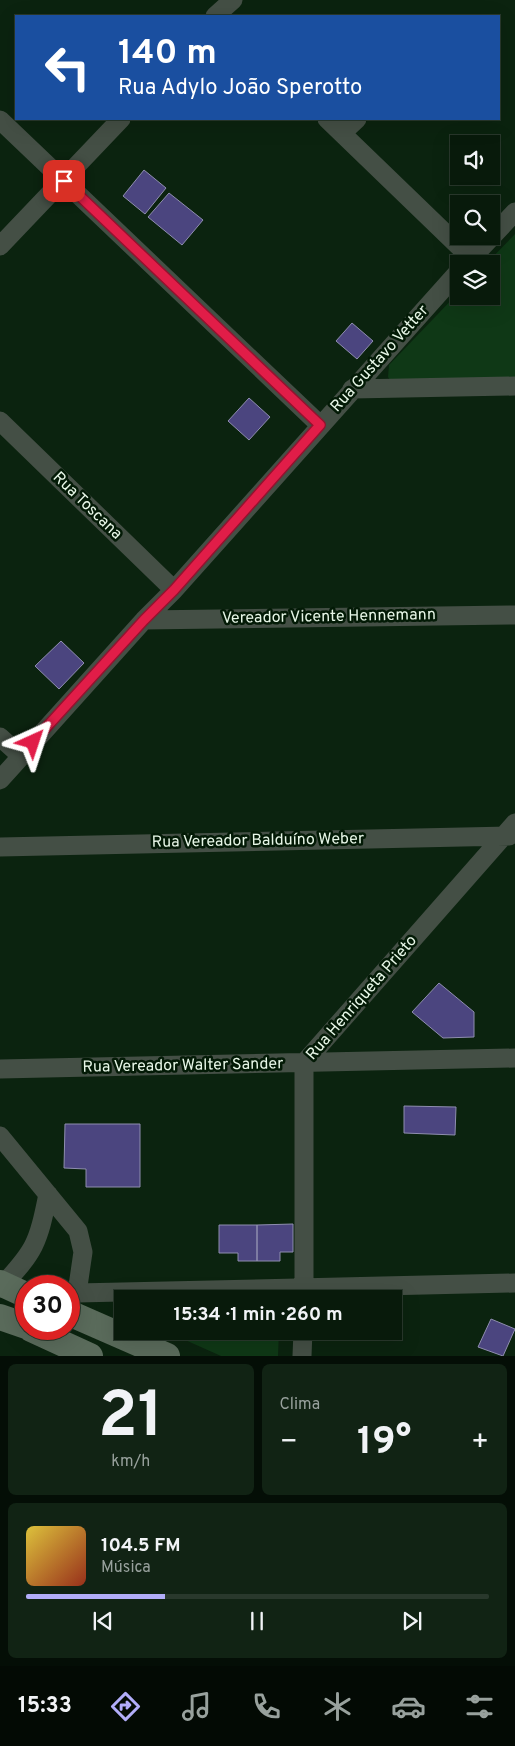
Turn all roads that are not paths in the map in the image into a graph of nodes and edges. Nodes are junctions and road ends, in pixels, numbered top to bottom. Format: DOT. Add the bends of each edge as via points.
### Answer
graph roads {
  1 [pos="233,0"];
  2 [pos="216,15"];
  3 [pos="0,120"];
  4 [pos="120,120"];
  5 [pos="328,120"];
  6 [pos="355,120"];
  7 [pos="342,133"];
  8 [pos="64,181"];
  9 [pos="515,212"];
  10 [pos="0,246"];
  11 [pos="457,255"];
  12 [pos="474,255"];
  13 [pos="450,281"];
  14 [pos="515,386"];
  15 [pos="352,389"];
  16 [pos="0,421"];
  17 [pos="320,425"];
  18 [pos="174,590"];
  19 [pos="515,615"];
  20 [pos="144,620"];
  21 [pos="0,737"];
  22 [pos="21,756"];
  23 [pos="0,780"];
  24 [pos="511,832"];
  25 [pos="0,846"];
  26 [pos="515,1058"];
  27 [pos="304,1063"];
  28 [pos="0,1069"];
  29 [pos="0,1136"];
  30 [pos="48,1194"];
  31 [pos="78,1275"];
  32 [pos="515,1283"];
  33 [pos="7,1288"];
  34 [pos="304,1290"];
  35 [pos="367,1290"];
  36 [pos="114,1299"];
  37 [pos="80,1300"];
  38 [pos="80,1305"];
  39 [pos="56,1340"];
  40 [pos="303,1340"];
  41 [pos="90,1356"];
  42 [pos="168,1356"];
  43 [pos="302,1356"];
  1 -- 2 [label="street"];
  3 -- 8 [label="street"];
  4 -- 8 [label="street"];
  5 -- 7 [label="street"];
  6 -- 7 [label="street"];
  7 -- 11 [label="street"];
  8 -- 10 [label="street"];
  8 -- 17 [label="street"];
  9 -- 12 [label="street, Rua Gustavo Vetter"];
  13 -- 15 [label="street, Rua Gustavo Vetter"];
  14 -- 15 [label="street"];
  15 -- 17 [label="street, Rua Gustavo Vetter"];
  16 -- 18 [label="street, Rua Toscana"];
  17 -- 18 [label="street, Rua Gustavo Vetter"];
  18 -- 20 [label="street, Rua Gustavo Vetter"];
  19 -- 20 [label="street, Vereador Vicente Hennemann"];
  20 -- 22 [label="street, Rua Gustavo Vetter"];
  21 -- 22 [label="street"];
  22 -- 23 [label="street, Rua Gustavo Vetter"];
  24 -- 25 [label="street, Rua Vereador Balduíno Weber"];
  24 -- 27 [label="street, Rua Henriqueta Prieto"];
  26 -- 27 [label="street, Rua Vereador Walter Sander"];
  27 -- 28 [label="street, Rua Vereador Walter Sander"];
  27 -- 34 [label="street, Rua Henriqueta Prieto"];
  29 -- 30 [label="street"];
  30 -- 31 [label="street" via="78,1231 83,1252"];
  30 -- 33 [label="street" via="35,1246"];
  32 -- 35 [label="street"];
  36 -- 37 [label="street"];
  38 -- 42 [label="main road"];
  39 -- 41 [label="main road"];
  40 -- 43 [label="street"];
}
